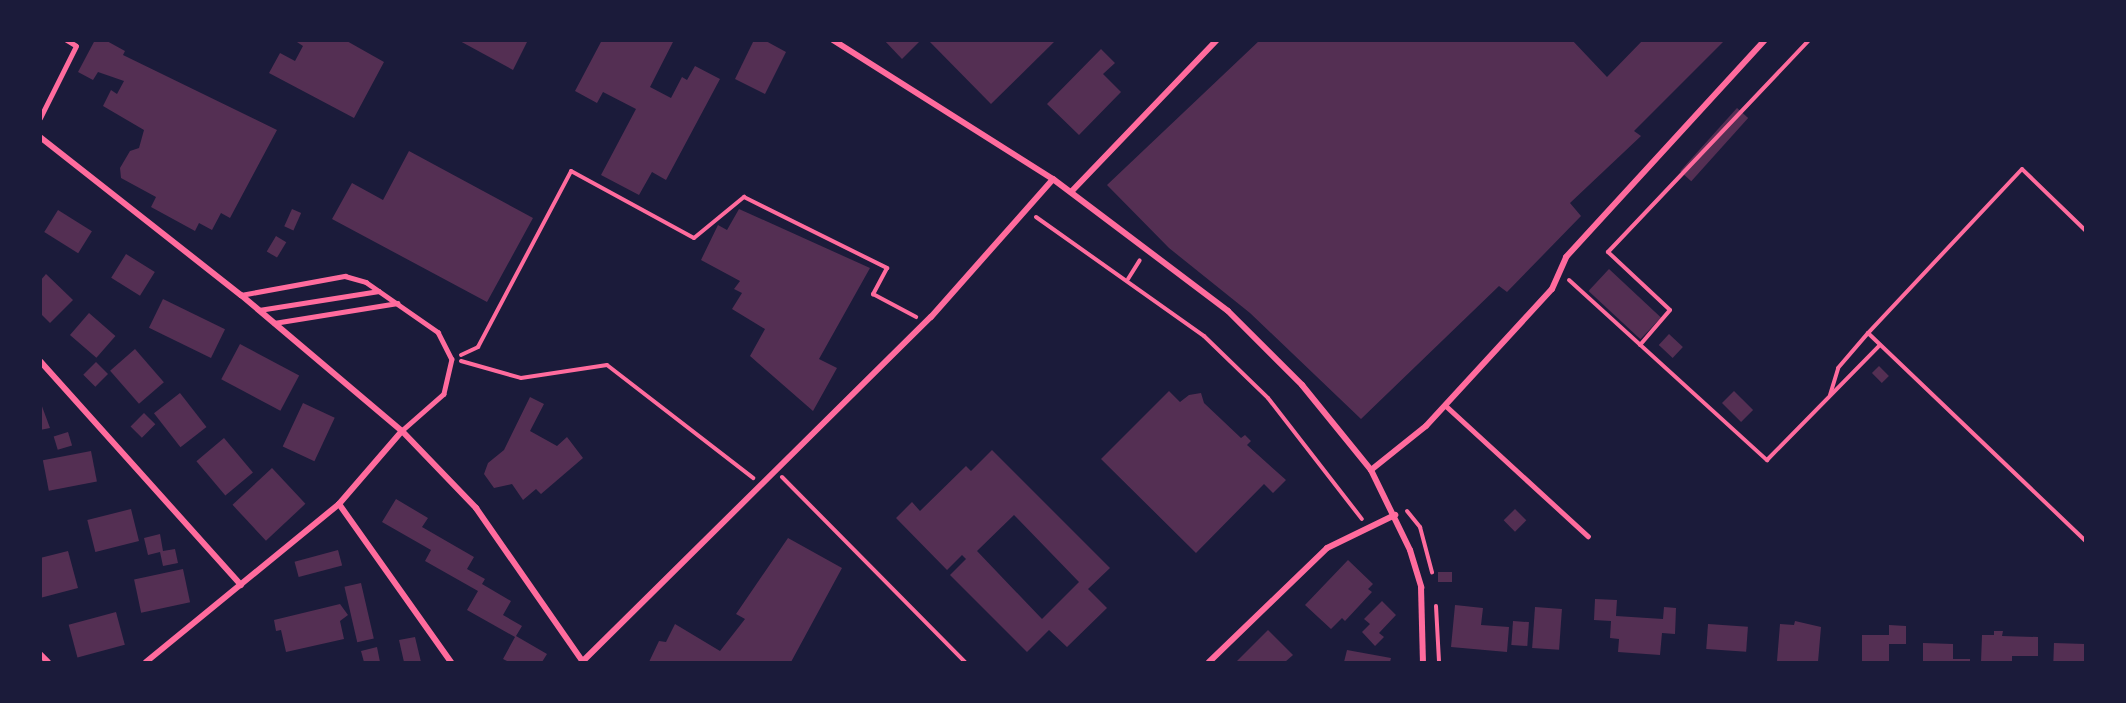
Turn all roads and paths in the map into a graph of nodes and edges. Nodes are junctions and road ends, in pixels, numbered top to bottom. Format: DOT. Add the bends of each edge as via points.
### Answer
graph roads {
  1 [pos="66,40"];
  2 [pos="833,40"];
  3 [pos="1217,40"];
  4 [pos="1765,40"];
  5 [pos="1809,40"];
  6 [pos="40,118"];
  7 [pos="40,137"];
  8 [pos="1053,179"];
  9 [pos="1071,192"];
  10 [pos="1027,210"];
  11 [pos="2085,231"];
  12 [pos="1146,250"];
  13 [pos="1559,272"];
  14 [pos="1128,279"];
  15 [pos="379,291"];
  16 [pos="241,295"];
  17 [pos="397,303"];
  18 [pos="259,310"];
  19 [pos="926,322"];
  20 [pos="274,323"];
  21 [pos="1868,333"];
  22 [pos="1640,345"];
  23 [pos="1880,345"];
  24 [pos="452,359"];
  25 [pos="40,361"];
  26 [pos="1830,396"];
  27 [pos="1445,405"];
  28 [pos="402,431"];
  29 [pos="1371,470"];
  30 [pos="778,473"];
  31 [pos="764,486"];
  32 [pos="339,504"];
  33 [pos="1395,516"];
  34 [pos="1368,526"];
  35 [pos="1588,536"];
  36 [pos="2085,541"];
  37 [pos="241,585"];
  38 [pos="40,654"];
  39 [pos="582,662"];
  40 [pos="48,663"];
  41 [pos="146,663"];
  42 [pos="451,663"];
  43 [pos="965,663"];
  44 [pos="1209,663"];
  45 [pos="1423,663"];
  1 -- 6 [label="lane" via="76,46"];
  2 -- 8 [label="street"];
  3 -- 9 [label="street"];
  4 -- 13 [label="street" via="1566,257"];
  5 -- 22 [label="path" via="1608,252 1670,310"];
  7 -- 16 [label="street"];
  8 -- 9 [label="street"];
  8 -- 10 [label="street"];
  9 -- 12 [label="street"];
  10 -- 14 [label="path"];
  10 -- 19 [label="street"];
  11 -- 21 [label="path" via="2022,169"];
  12 -- 14 [label="path"];
  12 -- 29 [label="street" via="1228,311 1302,384"];
  13 -- 22 [label="path"];
  13 -- 27 [label="street" via="1552,289"];
  14 -- 34 [label="path" via="1204,336 1268,398"];
  15 -- 16 [label="lane" via="345,276"];
  15 -- 17 [label="lane"];
  15 -- 18 [label="lane"];
  16 -- 18 [label="street"];
  17 -- 20 [label="lane"];
  17 -- 24 [label="lane" via="438,332"];
  18 -- 20 [label="street"];
  19 -- 24 [label="path" via="873,294 887,268 744,197 694,238 571,171 478,347"];
  19 -- 30 [label="street"];
  20 -- 28 [label="street"];
  21 -- 23 [label="path"];
  21 -- 26 [label="path" via="1842,362"];
  22 -- 26 [label="path" via="1767,460"];
  23 -- 26 [label="path"];
  23 -- 36 [label="path"];
  24 -- 28 [label="lane" via="444,394"];
  24 -- 31 [label="path" via="521,378 607,365"];
  25 -- 37 [label="street"];
  27 -- 29 [label="street" via="1426,426"];
  27 -- 35 [label="lane"];
  28 -- 32 [label="street"];
  28 -- 39 [label="street" via="476,508"];
  29 -- 33 [label="street"];
  30 -- 31 [label="street"];
  30 -- 43 [label="path"];
  31 -- 39 [label="street"];
  32 -- 37 [label="street"];
  32 -- 42 [label="street"];
  33 -- 34 [label="street"];
  33 -- 45 [label="street" via="1421,587"];
  34 -- 44 [label="street" via="1327,548"];
  37 -- 41 [label="street"];
  38 -- 40 [label="street"];
}
